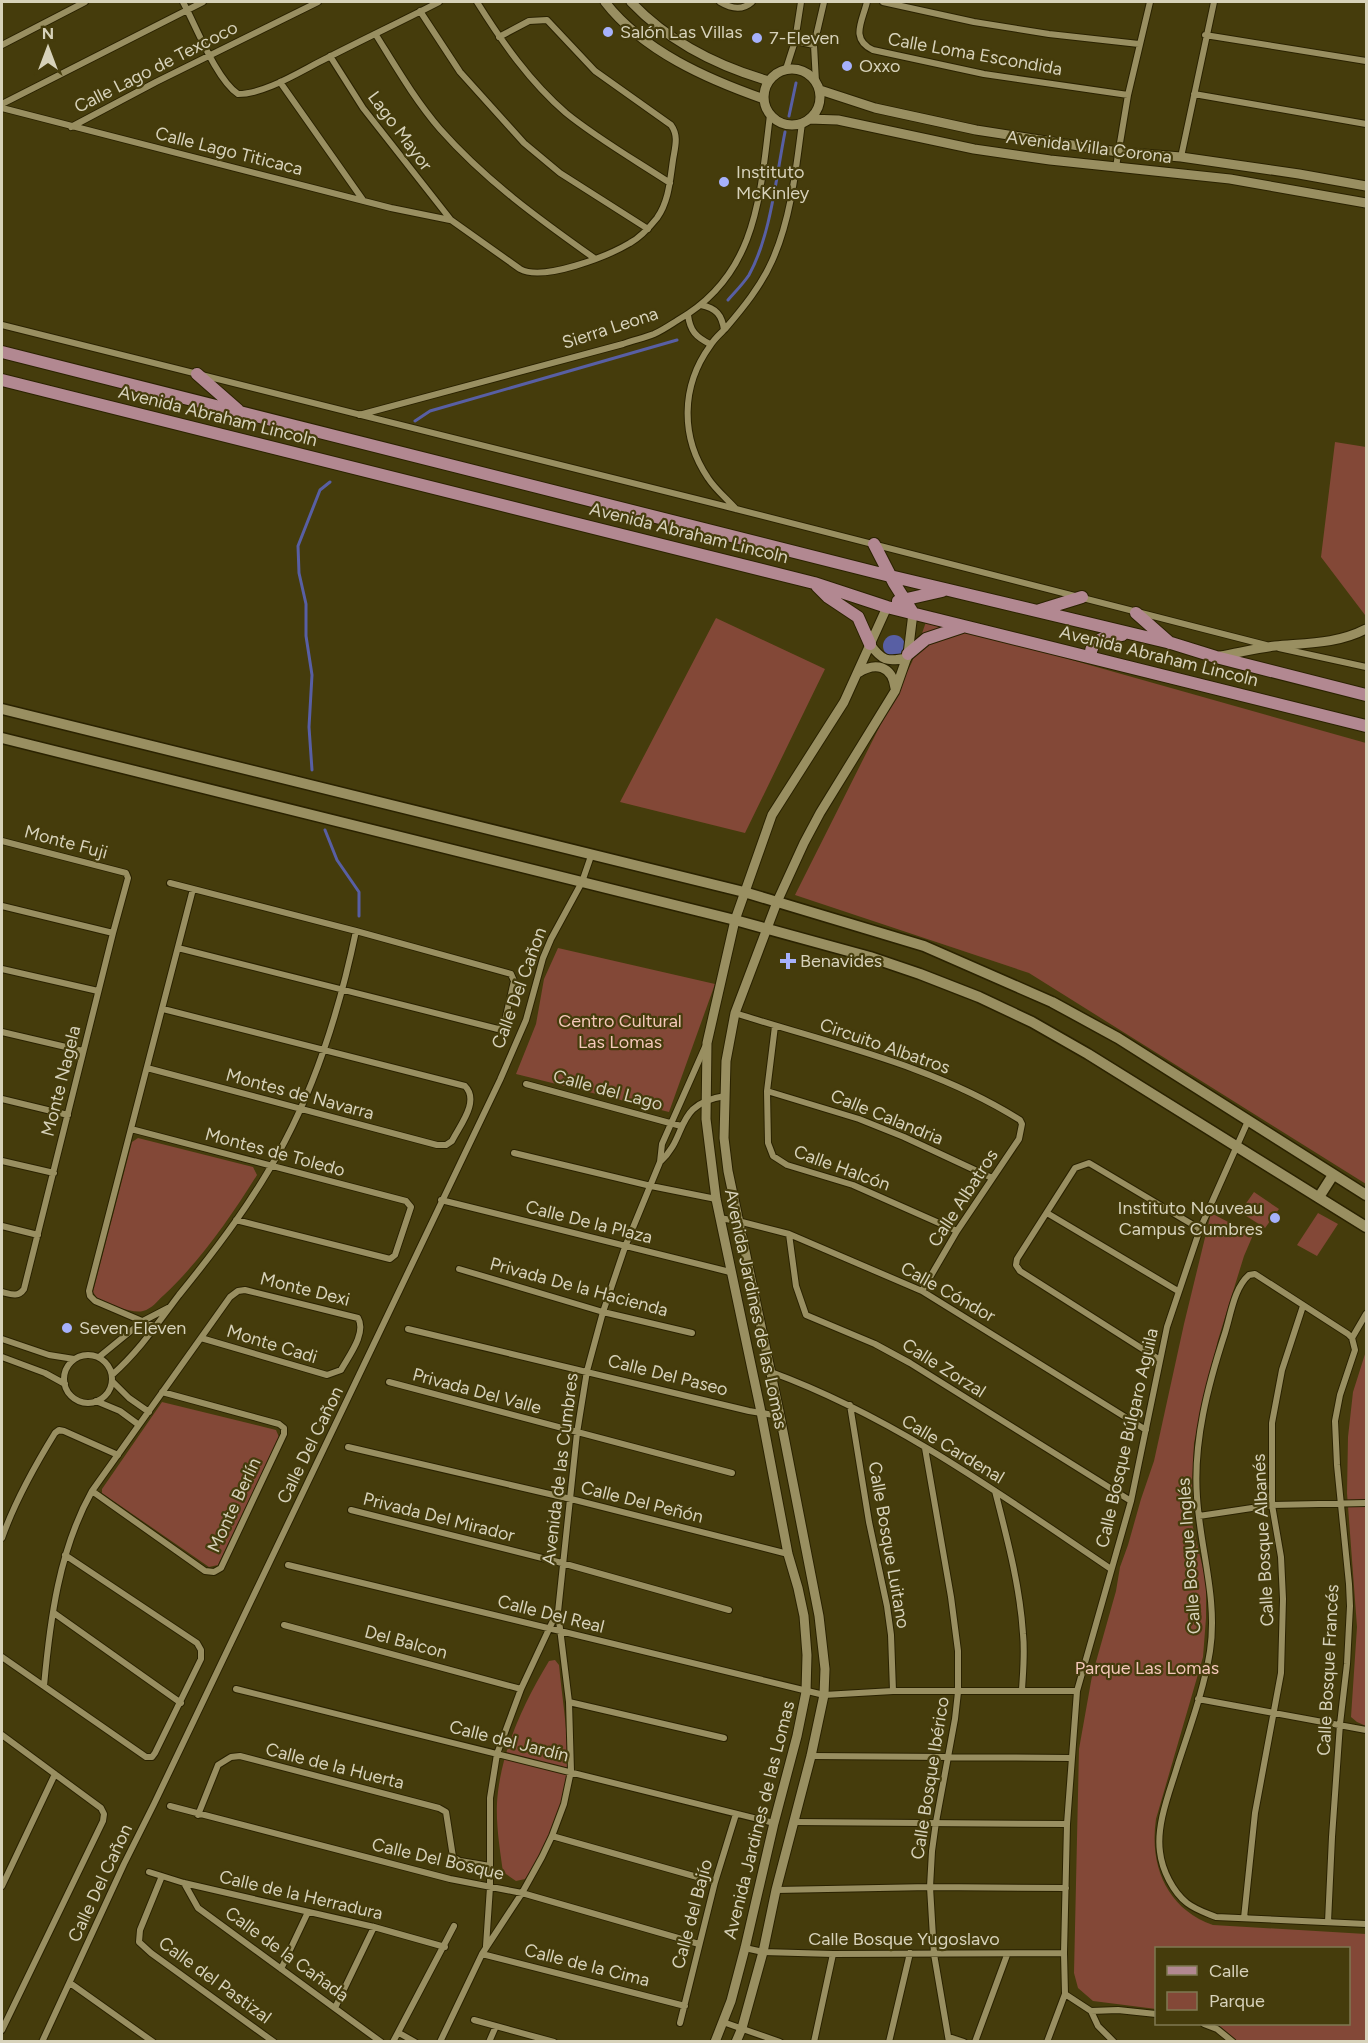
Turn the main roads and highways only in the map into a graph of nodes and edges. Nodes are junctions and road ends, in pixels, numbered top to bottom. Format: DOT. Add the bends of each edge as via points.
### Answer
graph roads {
  1 [pos="2,352"];
  2 [pos="197,374"];
  3 [pos="2,380"];
  4 [pos="242,412"];
  5 [pos="874,544"];
  6 [pos="890,576"];
  7 [pos="814,583"];
  8 [pos="950,590"];
  9 [pos="1082,597"];
  10 [pos="905,599"];
  11 [pos="887,607"];
  12 [pos="1039,611"];
  13 [pos="913,613"];
  14 [pos="1136,613"];
  15 [pos="968,626"];
  16 [pos="1129,634"];
  17 [pos="870,644"];
  18 [pos="1171,644"];
  19 [pos="908,656"];
  20 [pos="1091,657"];
  21 [pos="1366,694"];
  22 [pos="2,709"];
  23 [pos="1366,726"];
  24 [pos="2,738"];
  25 [pos="1333,1175"];
  26 [pos="1366,1195"];
  27 [pos="1319,1197"];
  28 [pos="1366,1227"];
  1 -- 4 [label="main road"];
  2 -- 4 [label="main road"];
  3 -- 7 [label="main road, Avenida Abraham Lincoln"];
  4 -- 6 [label="main road"];
  5 -- 6 [label="main road"];
  6 -- 8 [label="main road"];
  6 -- 10 [label="main road"];
  7 -- 11 [label="main road, Avenida Abraham Lincoln"];
  7 -- 17 [label="main road" via="858,617"];
  8 -- 10 [label="main road"];
  8 -- 12 [label="main road"];
  9 -- 12 [label="main road"];
  10 -- 11 [label="main road"];
  10 -- 13 [label="main road"];
  11 -- 13 [label="main road, Avenida Abraham Lincoln"];
  12 -- 16 [label="main road"];
  13 -- 15 [label="main road, Avenida Abraham Lincoln"];
  14 -- 18 [label="main road"];
  15 -- 19 [label="main road" via="926,639"];
  15 -- 20 [label="main road, Avenida Abraham Lincoln"];
  16 -- 18 [label="main road"];
  16 -- 20 [label="main road" via="1100,639 1092,646"];
  18 -- 21 [label="main road"];
  20 -- 23 [label="main road, Avenida Abraham Lincoln"];
  22 -- 25 [label="main road" via="744,892 924,946 1052,1002 1185,1079"];
  24 -- 27 [label="main road" via="735,920 920,974 1032,1022"];
  25 -- 26 [label="main road"];
  25 -- 27 [label="main road"];
  27 -- 28 [label="main road"];
}
